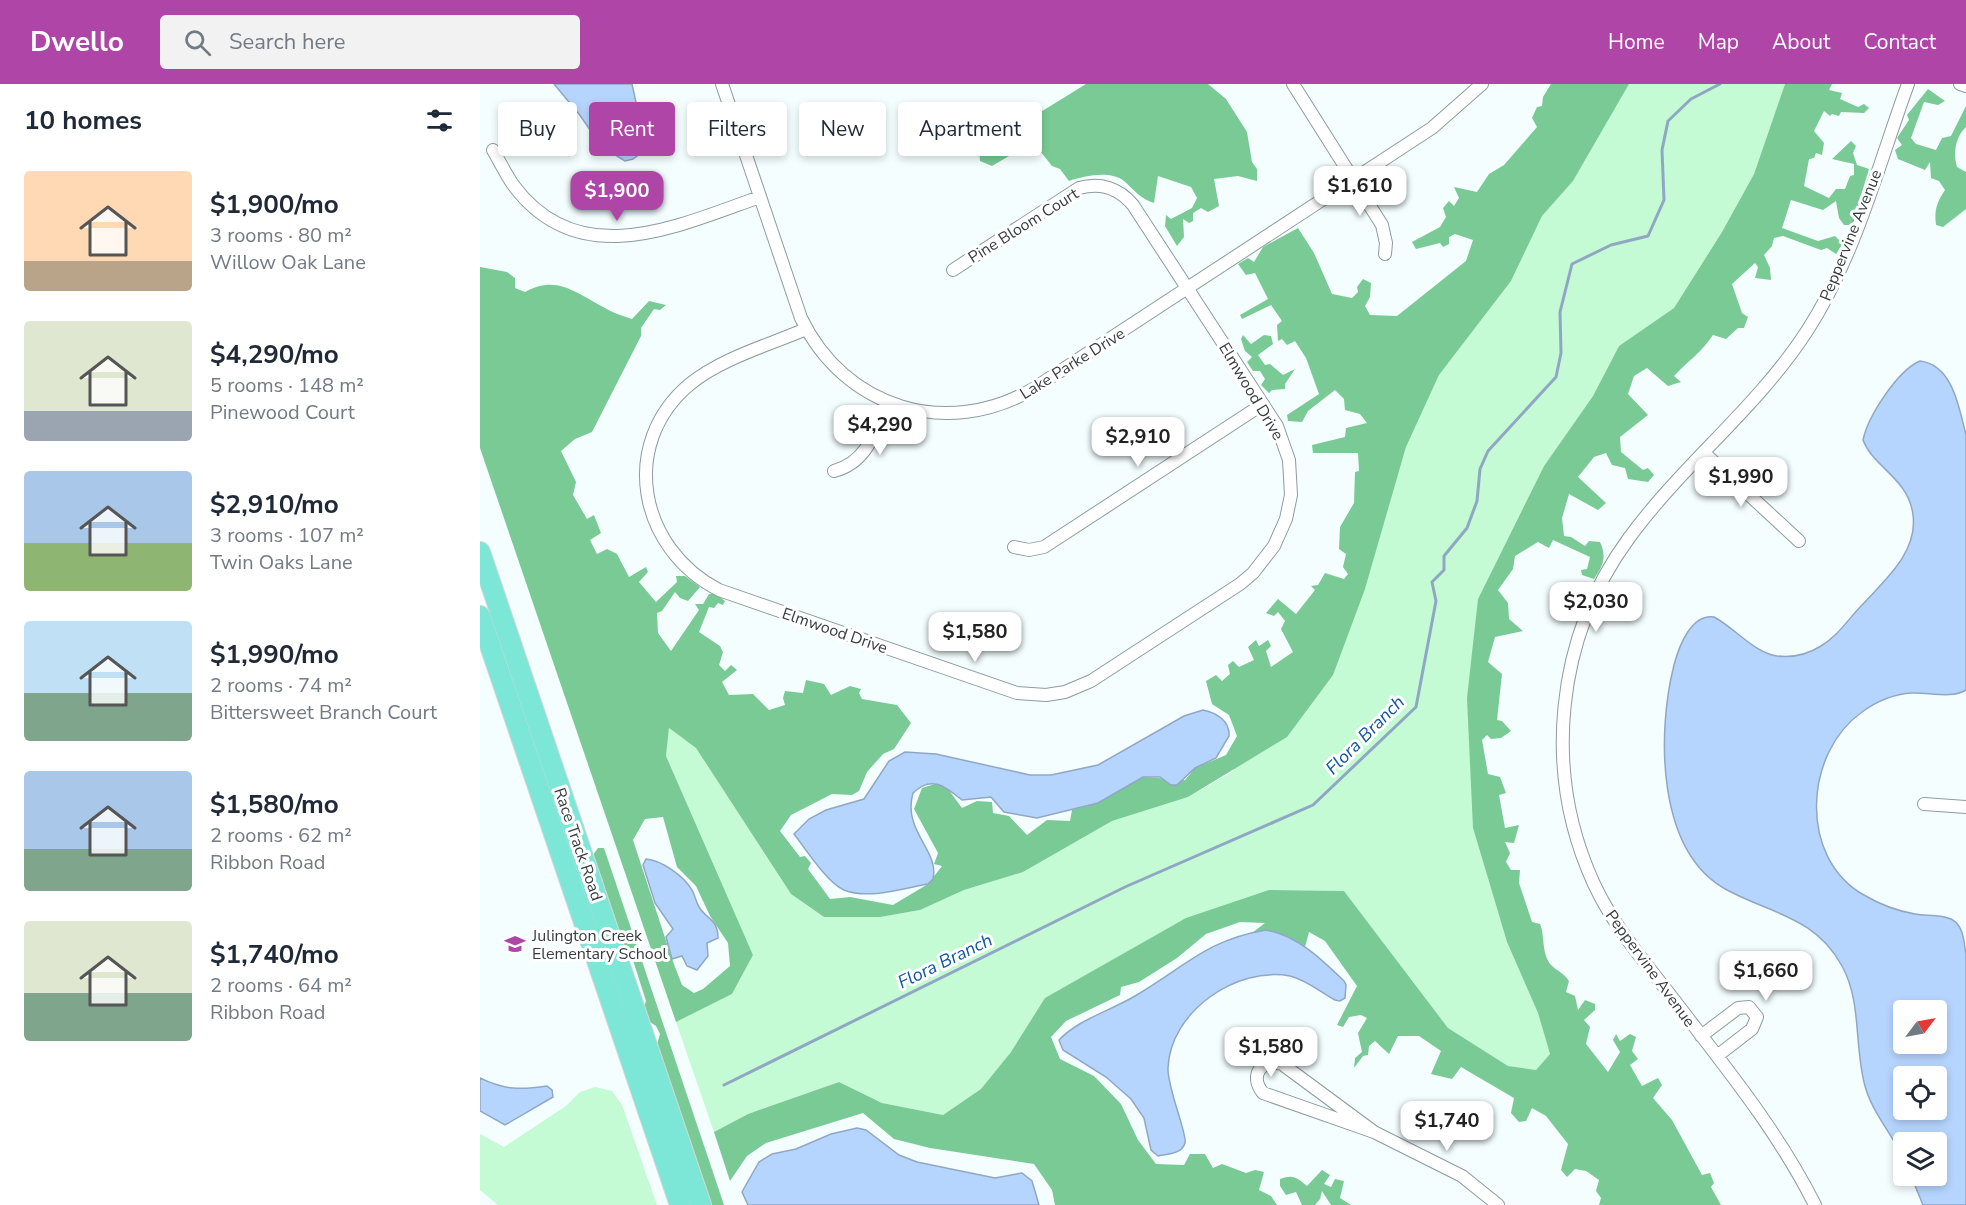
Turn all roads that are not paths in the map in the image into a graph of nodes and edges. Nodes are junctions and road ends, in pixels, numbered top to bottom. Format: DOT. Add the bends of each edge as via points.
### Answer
graph roads {
  1 [pos="722,84"];
  2 [pos="1293,84"];
  3 [pos="1482,84"];
  4 [pos="1908,84"];
  5 [pos="1960,84"];
  6 [pos="1966,86"];
  7 [pos="493,150"];
  8 [pos="1354,179"];
  9 [pos="760,197"];
  10 [pos="1384,254"];
  11 [pos="953,270"];
  12 [pos="1187,288"];
  13 [pos="806,329"];
  14 [pos="887,402"];
  15 [pos="1263,404"];
  16 [pos="1704,453"];
  17 [pos="834,471"];
  18 [pos="1799,541"];
  19 [pos="1014,547"];
  20 [pos="480,552"];
  21 [pos="480,616"];
  22 [pos="489,644"];
  23 [pos="516,658"];
  24 [pos="562,794"];
  25 [pos="543,800"];
  26 [pos="1924,804"];
  27 [pos="1966,807"];
  28 [pos="583,856"];
  29 [pos="563,862"];
  30 [pos="1701,1036"];
  31 [pos="1717,1056"];
  32 [pos="1374,1132"];
  33 [pos="680,1205"];
  34 [pos="701,1205"];
  35 [pos="1498,1205"];
  36 [pos="1815,1205"];
  1 -- 9 [label="street, Lake Parke Drive"];
  2 -- 8 [label="street"];
  3 -- 8 [label="street, Lake Parke Drive" via="1432,128"];
  4 -- 16 [label="street, Peppervine Avenue" via="1850,245 1825,300 1790,356"];
  5 -- 6 [label="street"];
  7 -- 9 [label="street" via="514,186 536,208 563,225 602,236 651,234"];
  8 -- 10 [label="street" via="1382,225"];
  8 -- 12 [label="street, Lake Parke Drive"];
  9 -- 13 [label="street, Lake Parke Drive"];
  11 -- 12 [label="street, Pine Bloom Court" via="1073,191 1099,186 1128,200"];
  12 -- 14 [label="street, Lake Parke Drive" via="1033,390 1004,404 972,412 939,414"];
  12 -- 15 [label="street, Elmwood Drive"];
  13 -- 14 [label="street, Lake Parke Drive" via="834,366 861,388"];
  13 -- 15 [label="street, Elmwood Drive" via="703,375 681,392 664,414 651,443 646,474 650,508 663,540 688,568 719,590 1017,693 1046,695 1091,681 1240,584 1264,560 1286,519 1291,484 1282,437"];
  14 -- 17 [label="street" via="867,449 849,466"];
  15 -- 19 [label="street" via="1044,547"];
  16 -- 18 [label="street"];
  16 -- 30 [label="street, Peppervine Avenue" via="1629,537 1598,588 1574,652 1562,730 1570,813 1594,885 1624,937"];
  20 -- 23 [label="main road, Race Track Road"];
  21 -- 22 [label="main road, Race Track Road"];
  22 -- 23 [label="main road"];
  22 -- 25 [label="main road, Race Track Road"];
  23 -- 24 [label="main road, Race Track Road"];
  24 -- 25 [label="main road"];
  24 -- 28 [label="main road, Race Track Road"];
  25 -- 29 [label="main road, Race Track Road"];
  26 -- 27 [label="street"];
  28 -- 29 [label="main road"];
  28 -- 34 [label="main road, Race Track Road"];
  29 -- 33 [label="main road, Race Track Road"];
  30 -- 31 [label="street, Peppervine Avenue"];
  30 -- 31 [label="street" via="1738,1008 1754,1010 1757,1017 1752,1029"];
  31 -- 36 [label="street, Peppervine Avenue" via="1784,1149"];
  32 -- 32 [label="street" via="1263,1093 1257,1072 1269,1062 1282,1064"];
  32 -- 35 [label="street" via="1462,1176"];
}
